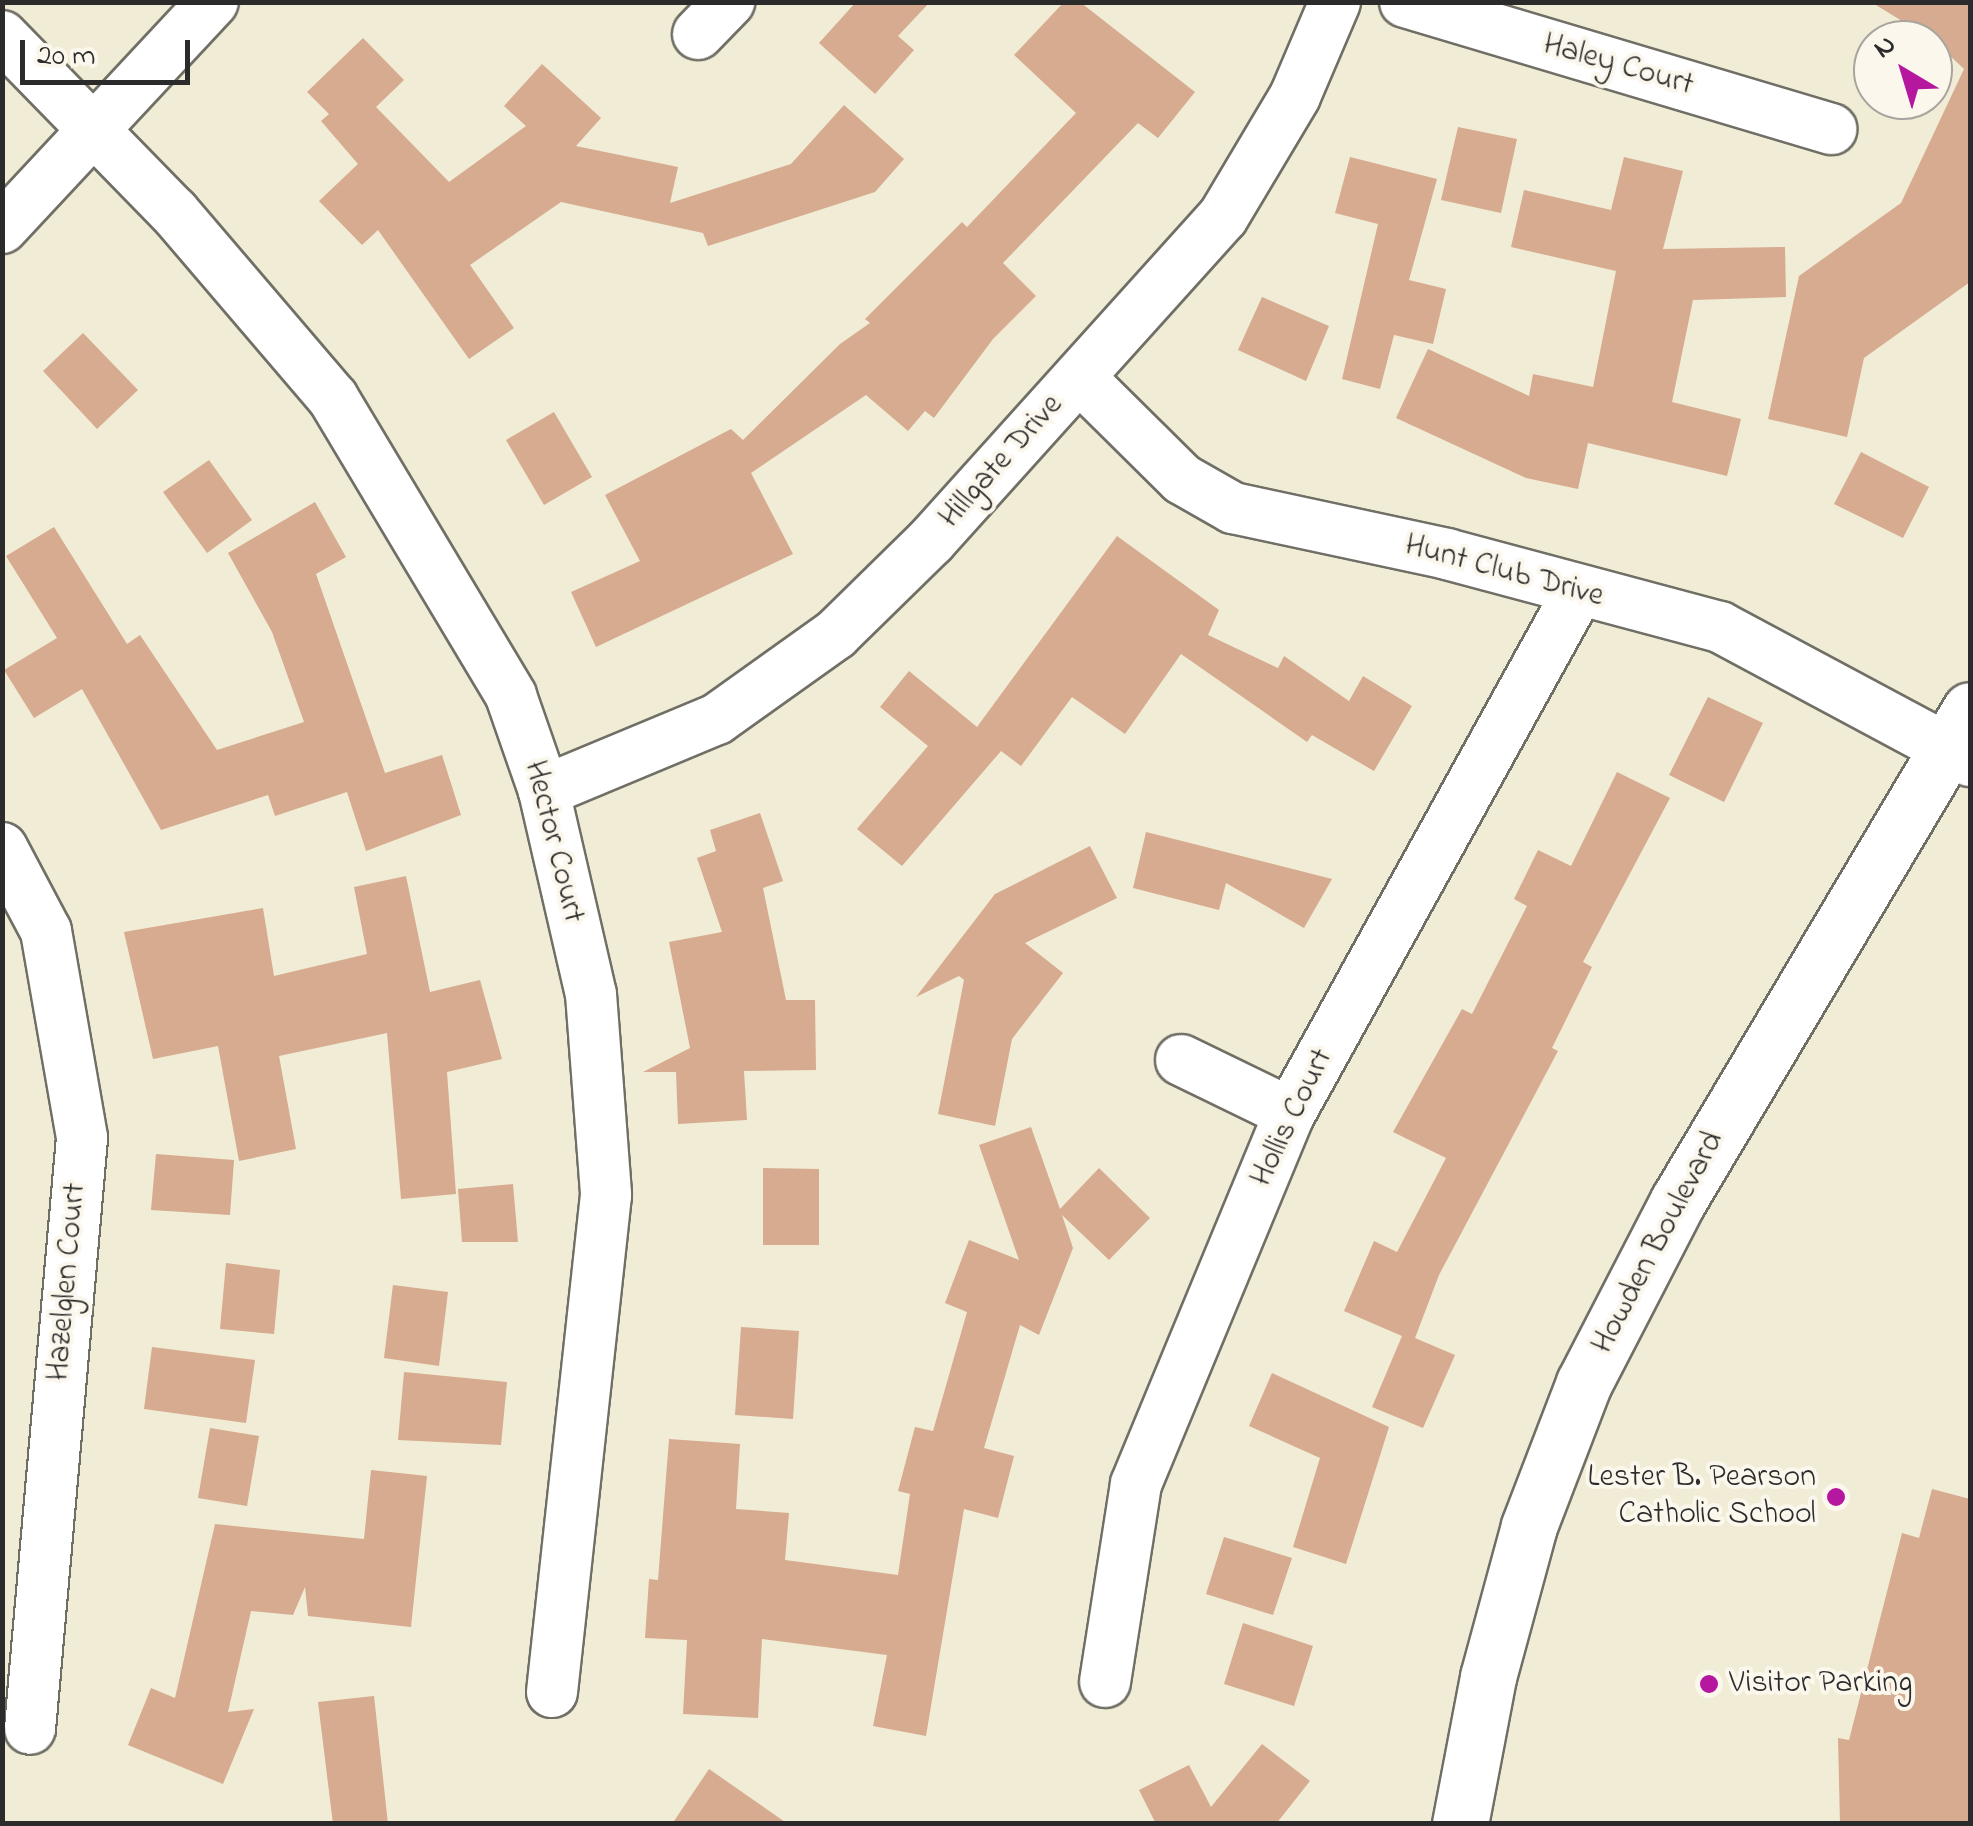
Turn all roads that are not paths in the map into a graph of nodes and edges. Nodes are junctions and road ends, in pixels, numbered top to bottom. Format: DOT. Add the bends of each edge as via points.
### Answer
graph roads {
  1 [pos="213,2"];
  2 [pos="1335,2"];
  3 [pos="1405,2"];
  4 [pos="2,36"];
  5 [pos="1832,129"];
  6 [pos="94,130"];
  7 [pos="2,228"];
  8 [pos="1079,378"];
  9 [pos="1578,592"];
  10 [pos="1963,740"];
  11 [pos="544,790"];
  12 [pos="2,848"];
  13 [pos="1180,1060"];
  14 [pos="1290,1113"];
  15 [pos="1106,1682"];
  16 [pos="552,1692"];
  17 [pos="30,1729"];
  18 [pos="1460,1824"];
  1 -- 6 [label="street"];
  2 -- 8 [label="street, Hillgate Drive" via="1296,96 1224,217"];
  3 -- 5 [label="street, Haley Court"];
  4 -- 6 [label="street, Hector Court"];
  6 -- 7 [label="street"];
  6 -- 11 [label="street, Hector Court" via="333,398 511,696"];
  8 -- 9 [label="street, Hunt Club Drive" via="1182,478 1233,508 1448,554"];
  8 -- 11 [label="street, Hillgate Drive" via="836,634 717,719"];
  9 -- 10 [label="street, Hunt Club Drive" via="1720,628"];
  9 -- 14 [label="street, Hollis Court"];
  10 -- 18 [label="street, Howden Boulevard" via="1678,1201 1584,1383 1529,1526 1488,1677"];
  11 -- 16 [label="street, Hector Court" via="591,994 606,1195"];
  12 -- 17 [label="street, Hazelglen Court" via="46,932 82,1138"];
  13 -- 14 [label="street"];
  14 -- 15 [label="street, Hollis Court" via="1136,1484"];
}
